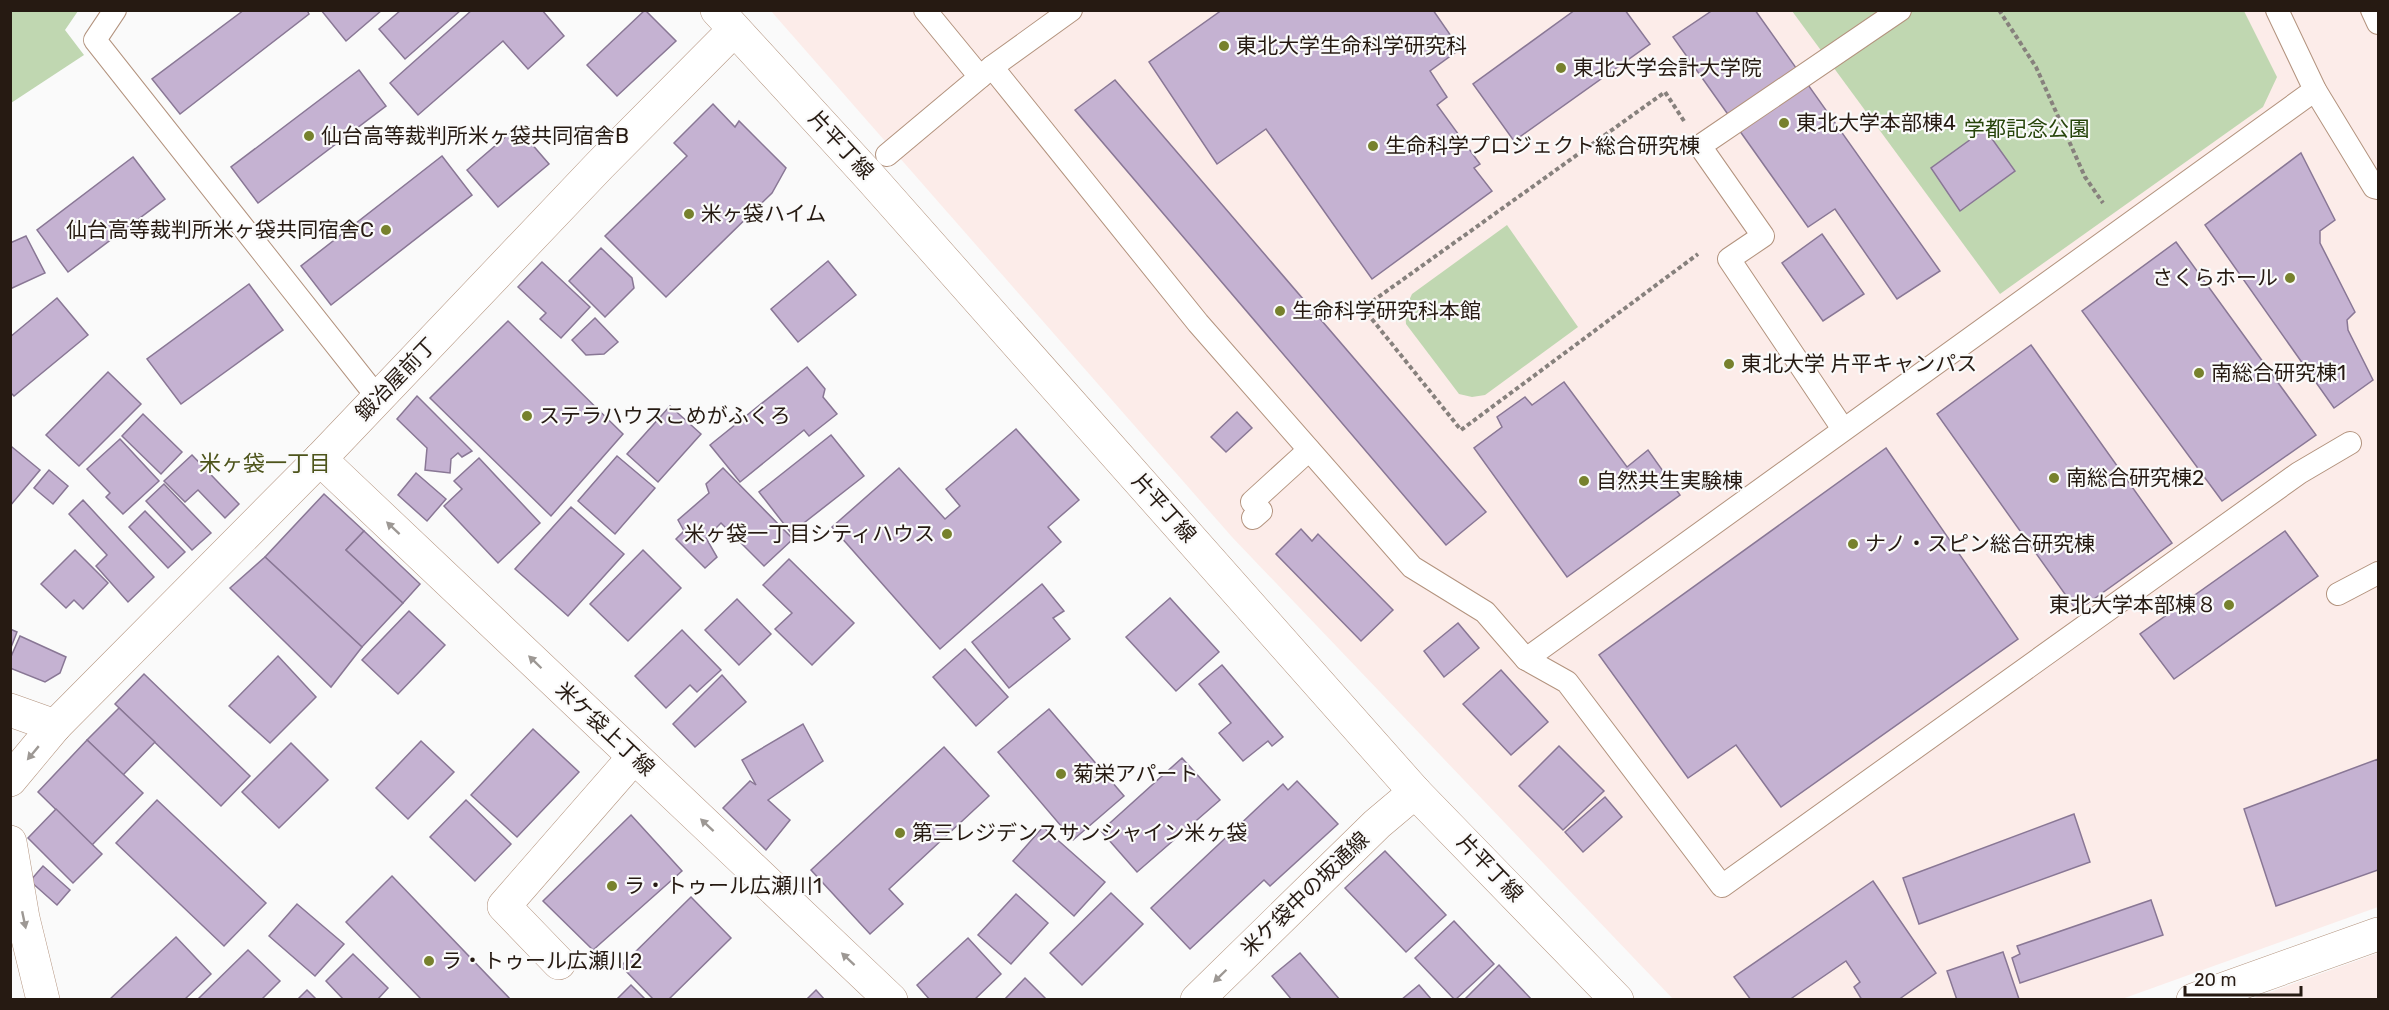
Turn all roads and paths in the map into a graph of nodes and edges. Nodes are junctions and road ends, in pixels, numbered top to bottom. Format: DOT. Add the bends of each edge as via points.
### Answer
graph roads {
  1 [pos="114,10"];
  2 [pos="925,10"];
  3 [pos="1071,10"];
  4 [pos="1900,10"];
  5 [pos="1999,10"];
  6 [pos="2277,10"];
  7 [pos="2372,10"];
  8 [pos="725,20"];
  9 [pos="2379,23"];
  10 [pos="986,72"];
  11 [pos="2315,90"];
  12 [pos="1700,146"];
  13 [pos="887,155"];
  14 [pos="2379,188"];
  15 [pos="2121,228"];
  16 [pos="1702,252"];
  17 [pos="378,398"];
  18 [pos="1843,429"];
  19 [pos="2350,443"];
  20 [pos="1309,450"];
  21 [pos="320,459"];
  22 [pos="1253,518"];
  23 [pos="2379,573"];
  24 [pos="2338,594"];
  25 [pos="1526,659"];
  26 [pos="10,710"];
  27 [pos="55,726"];
  28 [pos="634,757"];
  29 [pos="10,780"];
  30 [pos="1415,792"];
  31 [pos="10,842"];
  32 [pos="2379,934"];
  33 [pos="560,963"];
  34 [pos="43,999"];
  35 [pos="891,999"];
  36 [pos="1197,999"];
  37 [pos="1617,999"];
  38 [pos="2193,999"];
  1 -- 17 [label="lane" via="95,40"];
  2 -- 10 [label="lane"];
  3 -- 10 [label="lane"];
  4 -- 12 [label="lane"];
  5 -- 15 [label="path" via="2036,67 2085,177"];
  6 -- 11 [label="lane"];
  7 -- 9 [label="lane"];
  8 -- 17 [label="street, 鍛冶屋前丁" via="600,165"];
  8 -- 30 [label="street, 片平丁線" via="870,177"];
  10 -- 13 [label="lane"];
  10 -- 20 [label="lane"];
  11 -- 14 [label="lane" via="2374,187"];
  11 -- 15 [label="lane"];
  12 -- 16 [label="path" via="1665,92 1364,308 1461,430"];
  12 -- 18 [label="lane" via="1763,236 1729,259"];
  15 -- 18 [label="lane"];
  17 -- 21 [label="street, 鍛冶屋前丁"];
  18 -- 25 [label="lane"];
  19 -- 25 [label="lane" via="2300,473 1722,886 1567,682"];
  20 -- 22 [label="lane" via="1252,502 1261,511"];
  20 -- 25 [label="lane" via="1412,567 1485,612"];
  21 -- 27 [label="street, 鍛冶屋前丁"];
  28 -- 21 [label="street, 米ケ袋上丁線, one-way"];
  23 -- 24 [label="lane"];
  26 -- 27 [label="street"];
  27 -- 29 [label="street, 鍛冶屋前丁, one-way"];
  28 -- 33 [label="street" via="504,906"];
  35 -- 28 [label="street, 米ケ袋上丁線, one-way"];
  30 -- 36 [label="street, 米ケ袋中の坂通線, one-way"];
  30 -- 37 [label="street, 片平丁線"];
  31 -- 34 [label="street, one-way"];
  32 -- 38 [label="street"];
}
